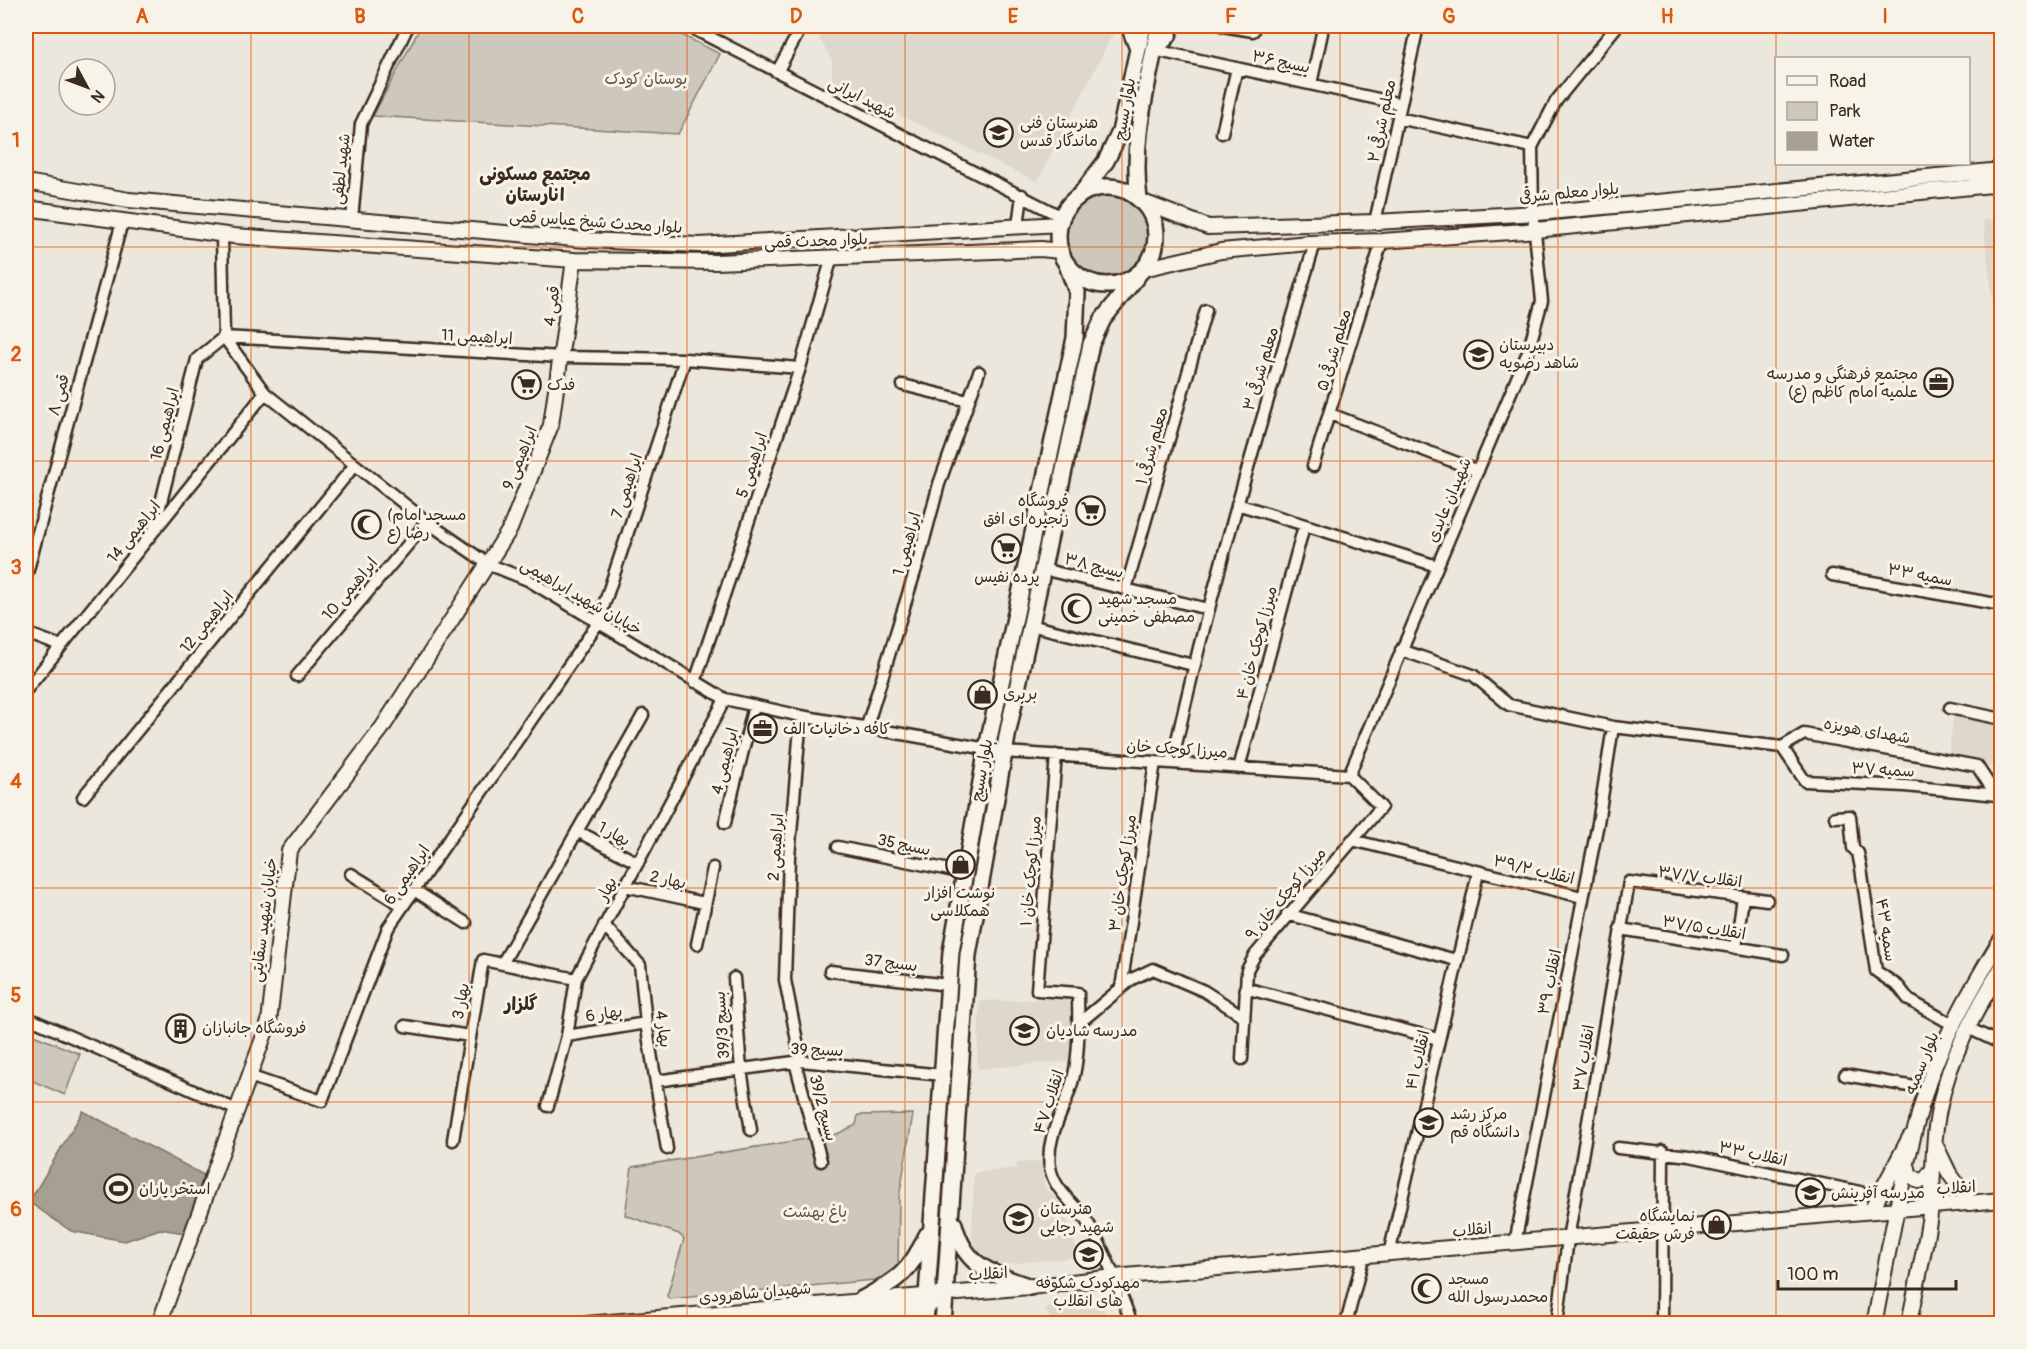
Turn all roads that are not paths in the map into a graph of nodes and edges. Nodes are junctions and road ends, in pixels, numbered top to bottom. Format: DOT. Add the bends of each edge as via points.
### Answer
graph roads {
  1 [pos="408,26"];
  2 [pos="688,26"];
  3 [pos="802,26"];
  4 [pos="1131,26"];
  5 [pos="1143,26"];
  6 [pos="1159,26"];
  7 [pos="1171,26"];
  8 [pos="1223,26"];
  9 [pos="1418,26"];
  10 [pos="1617,26"];
  11 [pos="1253,32"];
  12 [pos="1322,33"];
  13 [pos="1138,49"];
  14 [pos="1154,50"];
  15 [pos="1237,68"];
  16 [pos="777,72"];
  17 [pos="1311,84"];
  18 [pos="1401,104"];
  19 [pos="1398,118"];
  20 [pos="1222,133"];
  21 [pos="1532,147"];
  22 [pos="2001,170"];
  23 [pos="26,182"];
  24 [pos="2001,184"];
  25 [pos="1081,194"];
  26 [pos="1022,195"];
  27 [pos="1141,200"];
  28 [pos="26,208"];
  29 [pos="1533,213"];
  30 [pos="352,219"];
  31 [pos="1061,221"];
  32 [pos="122,222"];
  33 [pos="1375,222"];
  34 [pos="1018,226"];
  35 [pos="1535,230"];
  36 [pos="222,234"];
  37 [pos="1382,241"];
  38 [pos="1315,243"];
  39 [pos="1060,251"];
  40 [pos="832,257"];
  41 [pos="574,260"];
  42 [pos="1067,265"];
  43 [pos="1140,272"];
  44 [pos="1206,310"];
  45 [pos="224,337"];
  46 [pos="562,357"];
  47 [pos="685,359"];
  48 [pos="800,368"];
  49 [pos="980,372"];
  50 [pos="903,385"];
  51 [pos="265,393"];
  52 [pos="968,401"];
  53 [pos="1330,414"];
  54 [pos="354,466"];
  55 [pos="1312,466"];
  56 [pos="1478,471"];
  57 [pos="1237,504"];
  58 [pos="427,522"];
  59 [pos="1304,526"];
  60 [pos="154,530"];
  61 [pos="488,564"];
  62 [pos="1437,566"];
  63 [pos="1042,569"];
  64 [pos="1832,575"];
  65 [pos="26,577"];
  66 [pos="1126,589"];
  67 [pos="2001,605"];
  68 [pos="1208,609"];
  69 [pos="598,623"];
  70 [pos="1030,625"];
  71 [pos="26,633"];
  72 [pos="61,646"];
  73 [pos="1401,650"];
  74 [pos="1193,664"];
  75 [pos="297,676"];
  76 [pos="695,682"];
  77 [pos="26,690"];
  78 [pos="725,699"];
  79 [pos="754,706"];
  80 [pos="1950,708"];
  81 [pos="643,715"];
  82 [pos="801,716"];
  83 [pos="2001,719"];
  84 [pos="867,726"];
  85 [pos="1613,727"];
  86 [pos="992,730"];
  87 [pos="1007,735"];
  88 [pos="1782,747"];
  89 [pos="987,748"];
  90 [pos="1004,752"];
  91 [pos="1056,755"];
  92 [pos="1155,762"];
  93 [pos="1172,763"];
  94 [pos="1239,768"];
  95 [pos="984,769"];
  96 [pos="1000,773"];
  97 [pos="1349,775"];
  98 [pos="1999,795"];
  99 [pos="83,797"];
  100 [pos="1835,817"];
  101 [pos="725,823"];
  102 [pos="577,831"];
  103 [pos="1352,840"];
  104 [pos="838,847"];
  105 [pos="638,863"];
  106 [pos="713,868"];
  107 [pos="964,873"];
  108 [pos="1478,873"];
  109 [pos="351,874"];
  110 [pos="1629,882"];
  111 [pos="626,886"];
  112 [pos="414,890"];
  113 [pos="1582,897"];
  114 [pos="1743,897"];
  115 [pos="1767,900"];
  116 [pos="704,903"];
  117 [pos="403,906"];
  118 [pos="1287,914"];
  119 [pos="466,923"];
  120 [pos="604,925"];
  121 [pos="1620,929"];
  122 [pos="2001,938"];
  123 [pos="697,945"];
  124 [pos="1736,948"];
  125 [pos="1784,955"];
  126 [pos="1456,960"];
  127 [pos="502,964"];
  128 [pos="2001,967"];
  129 [pos="830,971"];
  130 [pos="734,978"];
  131 [pos="576,979"];
  132 [pos="948,985"];
  133 [pos="1121,988"];
  134 [pos="1245,988"];
  135 [pos="1037,990"];
  136 [pos="1243,1016"];
  137 [pos="26,1017"];
  138 [pos="646,1023"];
  139 [pos="1078,1024"];
  140 [pos="405,1026"];
  141 [pos="1961,1027"];
  142 [pos="567,1035"];
  143 [pos="470,1036"];
  144 [pos="1438,1039"];
  145 [pos="2001,1044"];
  146 [pos="1242,1059"];
  147 [pos="798,1062"];
  148 [pos="741,1070"];
  149 [pos="943,1075"];
  150 [pos="1845,1075"];
  151 [pos="249,1076"];
  152 [pos="656,1081"];
  153 [pos="1927,1089"];
  154 [pos="548,1106"];
  155 [pos="237,1110"];
  156 [pos="1919,1119"];
  157 [pos="751,1130"];
  158 [pos="1934,1139"];
  159 [pos="453,1140"];
  160 [pos="1618,1148"];
  161 [pos="667,1149"];
  162 [pos="1663,1151"];
  163 [pos="821,1161"];
  164 [pos="1908,1168"];
  165 [pos="1932,1170"];
  166 [pos="2001,1200"];
  167 [pos="1971,1203"];
  168 [pos="1931,1206"];
  169 [pos="1898,1209"];
  170 [pos="1867,1212"];
  171 [pos="951,1213"];
  172 [pos="933,1221"];
  173 [pos="1664,1230"];
  174 [pos="1568,1239"];
  175 [pos="1515,1243"];
  176 [pos="1389,1254"];
  177 [pos="1363,1258"];
  178 [pos="1114,1277"];
  179 [pos="1030,1287"];
  180 [pos="946,1293"];
  181 [pos="860,1308"];
  182 [pos="926,1309"];
  183 [pos="159,1323"];
  184 [pos="586,1323"];
  185 [pos="749,1323"];
  186 [pos="884,1323"];
  187 [pos="943,1323"];
  188 [pos="1132,1323"];
  189 [pos="1346,1323"];
  190 [pos="1557,1323"];
  191 [pos="1662,1323"];
  192 [pos="1874,1323"];
  193 [pos="1909,1323"];
  1 -- 30 [label="street, شهید لطفی" via="361,124"];
  2 -- 16 [label="street, شهید ایرانی"];
  3 -- 16 [label="street"];
  4 -- 13 [label="main road"];
  5 -- 13 [label="main road, بلوار بسیج"];
  6 -- 14 [label="main road, بلوار بسیج"];
  7 -- 14 [label="main road" via="1168,36"];
  8 -- 11 [label="street"];
  9 -- 18 [label="street, معلم شرقی ۲"];
  10 -- 21 [label="street" via="1556,101"];
  12 -- 17 [label="street"];
  13 -- 25 [label="main road, بلوار بسیج" via="1120,132 1106,161"];
  14 -- 15 [label="street, بسیج ۳۶"];
  14 -- 27 [label="main road, بلوار بسیج" via="1136,140"];
  15 -- 17 [label="street, بسیج ۳۶"];
  15 -- 20 [label="street"];
  16 -- 26 [label="street, شهید ایرانی"];
  17 -- 18 [label="street, بسیج ۳۶"];
  18 -- 19 [label="street, معلم شرقی ۲"];
  19 -- 21 [label="street"];
  19 -- 33 [label="street, معلم شرقی ۲"];
  21 -- 29 [label="street, شهیدان عابدی"];
  22 -- 29 [label="main road, بلوار معلم شرقی"];
  23 -- 30 [label="main road, بلوار محدث شیخ عباس قمی" via="129,200"];
  24 -- 35 [label="main road, بلوار معلم شرقی"];
  25 -- 27 [label="main road" via="1113,187"];
  25 -- 31 [label="main road" via="1068,205"];
  26 -- 31 [label="street, شهید ایرانی"];
  26 -- 34 [label="street"];
  27 -- 33 [label="main road, بلوار معلم شرقی" via="1208,227"];
  27 -- 43 [label="main road" via="1156,231 1155,248"];
  28 -- 32 [label="main road"];
  29 -- 33 [label="main road, بلوار معلم شرقی"];
  29 -- 35 [label="street, شهیدان عابدی"];
  30 -- 34 [label="main road, بلوار محدث شیخ عباس قمی" via="586,240 700,245"];
  31 -- 34 [label="main road, بلوار محدث شیخ عباس قمی"];
  31 -- 39 [label="main road"];
  32 -- 36 [label="main road"];
  32 -- 65 [label="street, قمی ۸"];
  35 -- 37 [label="main road, بلوار معلم شرقی"];
  35 -- 56 [label="street, شهیدان عابدی" via="1542,302 1528,352"];
  36 -- 41 [label="main road"];
  36 -- 45 [label="street"];
  37 -- 38 [label="main road, بلوار معلم شرقی"];
  37 -- 53 [label="street, معلم شرقی ۵"];
  38 -- 43 [label="main road, بلوار معلم شرقی" via="1221,251"];
  38 -- 57 [label="street, معلم شرقی ۳"];
  39 -- 40 [label="main road, بلوار محدث قمی"];
  39 -- 42 [label="main road"];
  40 -- 41 [label="main road, بلوار محدث قمی" via="716,262"];
  40 -- 48 [label="street, ابراهیمی 5"];
  41 -- 46 [label="main road, قمی 4"];
  42 -- 43 [label="main road" via="1092,283 1108,285 1124,282"];
  42 -- 86 [label="main road, بلوار بسیج" via="1077,292 1075,338"];
  43 -- 63 [label="main road, بلوار بسیج" via="1103,319 1091,344"];
  44 -- 66 [label="street, معلم شرقی ۱"];
  45 -- 46 [label="street, ابراهیمی 11"];
  45 -- 51 [label="street, خیابان شهید ابراهیمی"];
  45 -- 60 [label="street, ابراهیمی 16" via="197,359"];
  46 -- 47 [label="street, ابراهیمی 11"];
  46 -- 61 [label="main road, ابراهیمی 9" via="551,425 510,529"];
  47 -- 48 [label="street, ابراهیمی 11"];
  47 -- 69 [label="street, ابراهیمی 7"];
  48 -- 76 [label="street, ابراهیمی 5"];
  49 -- 52 [label="street, ابراهیمی 1"];
  50 -- 52 [label="street"];
  51 -- 54 [label="street, خیابان شهید ابراهیمی"];
  51 -- 60 [label="street, ابراهیمی 14"];
  52 -- 84 [label="street, ابراهیمی 1" via="939,484"];
  53 -- 55 [label="street, معلم شرقی ۵"];
  53 -- 56 [label="street"];
  54 -- 58 [label="street, خیابان شهید ابراهیمی"];
  54 -- 99 [label="street, ابراهیمی 12"];
  56 -- 62 [label="street, شهیدان عابدی"];
  57 -- 59 [label="street"];
  57 -- 68 [label="street, معلم شرقی ۳"];
  58 -- 61 [label="street, خیابان شهید ابراهیمی"];
  58 -- 75 [label="street, ابراهیمی 10"];
  59 -- 62 [label="street"];
  59 -- 94 [label="street, میرزا کوچک خان ۴"];
  60 -- 72 [label="street, ابراهیمی 14"];
  61 -- 69 [label="street, خیابان شهید ابراهیمی" via="528,580"];
  61 -- 151 [label="main road, خیابان شهید سقایتی" via="382,728 289,851 269,1022"];
  62 -- 73 [label="street, شهیدان عابدی"];
  63 -- 66 [label="street, بسیج ۳۸"];
  63 -- 70 [label="main road, بلوار بسیج"];
  64 -- 67 [label="street, سمیه ۳۳"];
  66 -- 68 [label="street, بسیج ۳۸"];
  68 -- 74 [label="street, معلم شرقی ۳"];
  69 -- 76 [label="street, خیابان شهید ابراهیمی"];
  69 -- 112 [label="street, ابراهیمی 6"];
  70 -- 74 [label="street"];
  70 -- 87 [label="main road, بلوار بسیج"];
  71 -- 72 [label="street"];
  72 -- 77 [label="street, ابراهیمی 14"];
  73 -- 85 [label="street" via="1473,675 1509,705"];
  73 -- 97 [label="street, شهیدان عابدی"];
  74 -- 93 [label="street, معلم شرقی ۳"];
  76 -- 78 [label="street, خیابان شهید ابراهیمی"];
  78 -- 79 [label="street, خیابان شهید ابراهیمی"];
  78 -- 105 [label="street, بهار"];
  79 -- 82 [label="street, خیابان شهید ابراهیمی"];
  79 -- 101 [label="street, ابراهیمی 4"];
  80 -- 83 [label="street"];
  81 -- 102 [label="street"];
  82 -- 84 [label="street, خیابان شهید ابراهیمی"];
  82 -- 147 [label="street, ابراهیمی 2" via="789,856 785,980"];
  84 -- 89 [label="street, خیابان شهید ابراهیمی"];
  85 -- 88 [label="street"];
  85 -- 113 [label="street, انقلاب ۳۹"];
  86 -- 87 [label="main road" via="998,739"];
  86 -- 89 [label="main road, بلوار بسیج"];
  87 -- 90 [label="main road, بلوار بسیج"];
  88 -- 98 [label="street, سمیه ۳۷" via="1805,782"];
  88 -- 98 [label="street, شهدای هویزه" via="1804,734 1977,766"];
  89 -- 90 [label="street, خیابان شهید ابراهیمی"];
  89 -- 95 [label="main road, بلوار بسیج"];
  90 -- 91 [label="street, میرزا کوچک خان"];
  90 -- 96 [label="main road, بلوار بسیج"];
  91 -- 92 [label="street, میرزا کوچک خان"];
  91 -- 135 [label="street, میرزا کوچک خان ۱"];
  92 -- 93 [label="street, میرزا کوچک خان"];
  92 -- 133 [label="street, میرزا کوچک خان ۳"];
  93 -- 94 [label="street, میرزا کوچک خان"];
  94 -- 97 [label="street, میرزا کوچک خان"];
  95 -- 96 [label="main road" via="993,763"];
  95 -- 107 [label="main road, بلوار بسیج"];
  96 -- 171 [label="main road, بلوار بسیج" via="968,955"];
  97 -- 103 [label="street, میرزا کوچک خان ۹" via="1381,807"];
  100 -- 141 [label="street, سمیه ۴۳" via="1850,816 1876,971 1899,987 1909,1000"];
  102 -- 105 [label="street, بهار 1"];
  102 -- 127 [label="street"];
  103 -- 108 [label="street, انقلاب ۳۹/۲"];
  103 -- 118 [label="street, میرزا کوچک خان ۹"];
  104 -- 107 [label="street, بسیج 35"];
  105 -- 111 [label="street, بهار"];
  106 -- 116 [label="street"];
  107 -- 132 [label="main road, بلوار بسیج"];
  108 -- 113 [label="street, انقلاب ۳۹/۲"];
  108 -- 126 [label="street, انقلاب ۴۱"];
  109 -- 117 [label="street"];
  110 -- 114 [label="street, انقلاب ۳۷/۷"];
  110 -- 121 [label="street, انقلاب ۳۷"];
  111 -- 116 [label="street, بهار 2"];
  111 -- 120 [label="street, بهار"];
  112 -- 117 [label="street, ابراهیمی 6"];
  112 -- 119 [label="street"];
  113 -- 175 [label="street, انقلاب ۳۹"];
  114 -- 115 [label="street, انقلاب ۳۷/۷"];
  114 -- 124 [label="street"];
  116 -- 123 [label="street"];
  117 -- 151 [label="street, ابراهیمی 6" via="388,928 322,1101"];
  118 -- 126 [label="street"];
  118 -- 134 [label="street, میرزا کوچک خان ۹" via="1255,955 1247,970"];
  120 -- 131 [label="street, بهار"];
  120 -- 138 [label="street, بهار 4" via="640,965"];
  121 -- 124 [label="street, انقلاب ۳۷/۵"];
  121 -- 174 [label="street, انقلاب ۳۷"];
  122 -- 141 [label="main road, بلوار سمیه" via="1966,1000"];
  124 -- 125 [label="street, انقلاب ۳۷/۵"];
  126 -- 144 [label="street, انقلاب ۴۱"];
  127 -- 131 [label="street, بهار 3"];
  127 -- 143 [label="street, بهار 3" via="483,960"];
  128 -- 141 [label="main road, بلوار سمیه"];
  129 -- 132 [label="street, بسیج 37"];
  130 -- 148 [label="street, بسیج 39/3"];
  131 -- 142 [label="street, بهار"];
  132 -- 149 [label="main road, بلوار بسیج"];
  133 -- 136 [label="street" via="1153,969 1204,991"];
  133 -- 139 [label="street"];
  134 -- 136 [label="street, میرزا کوچک خان ۹"];
  134 -- 144 [label="street"];
  135 -- 139 [label="street, انقلاب ۴۷" via="1078,993"];
  136 -- 146 [label="street, میرزا کوچک خان ۹"];
  137 -- 155 [label="street"];
  138 -- 142 [label="street, بهار 6"];
  138 -- 152 [label="street, بهار 4"];
  139 -- 178 [label="street, انقلاب ۴۷" via="1074,1077 1050,1147 1050,1165 1054,1182 1087,1222"];
  140 -- 143 [label="street"];
  141 -- 145 [label="street"];
  141 -- 153 [label="main road, بلوار سمیه"];
  141 -- 158 [label="main road, بلوار سمیه"];
  142 -- 154 [label="street, بهار"];
  143 -- 159 [label="street, بهار 3"];
  144 -- 176 [label="street, انقلاب ۴۱"];
  147 -- 148 [label="street, بسیج 39"];
  147 -- 149 [label="street, بسیج 39"];
  147 -- 163 [label="street, بسیج 39/2"];
  148 -- 152 [label="street, بسیج 39"];
  148 -- 157 [label="street, بسیج 39/3"];
  149 -- 172 [label="main road, بلوار بسیج"];
  150 -- 153 [label="street"];
  151 -- 155 [label="main road, خیابان شهید سقایتی"];
  152 -- 161 [label="street, بهار 4"];
  153 -- 156 [label="main road, بلوار سمیه"];
  155 -- 183 [label="main road, خیابان شهید سقایتی"];
  156 -- 164 [label="main road, بلوار سمیه"];
  156 -- 170 [label="main road"];
  158 -- 165 [label="main road, بلوار سمیه"];
  158 -- 167 [label="main road" via="1949,1173"];
  160 -- 162 [label="street, انقلاب ۳۳"];
  162 -- 170 [label="street, انقلاب ۳۳" via="1860,1192"];
  162 -- 173 [label="street"];
  164 -- 165 [label="main road" via="1909,1174 1919,1181 1925,1180"];
  164 -- 169 [label="main road, بلوار سمیه"];
  165 -- 168 [label="main road, بلوار سمیه"];
  166 -- 167 [label="main road, انقلاب"];
  167 -- 168 [label="main road, انقلاب"];
  168 -- 169 [label="main road, انقلاب"];
  168 -- 193 [label="main road, بلوار سمیه"];
  169 -- 170 [label="main road, انقلاب"];
  169 -- 192 [label="main road, بلوار سمیه"];
  170 -- 173 [label="main road, انقلاب"];
  171 -- 179 [label="main road" via="958,1240 973,1261 983,1269"];
  171 -- 180 [label="main road, بلوار بسیج"];
  172 -- 181 [label="main road" via="914,1262"];
  172 -- 182 [label="main road, بلوار بسیج"];
  173 -- 174 [label="main road, انقلاب"];
  173 -- 191 [label="street"];
  174 -- 175 [label="main road, انقلاب"];
  174 -- 190 [label="street, انقلاب ۳۷"];
  175 -- 176 [label="main road, انقلاب"];
  176 -- 177 [label="main road, انقلاب"];
  177 -- 178 [label="main road, انقلاب"];
  177 -- 189 [label="street"];
  178 -- 179 [label="main road, انقلاب"];
  178 -- 188 [label="street, انقلاب ۴۷"];
  179 -- 180 [label="main road, انقلاب"];
  180 -- 182 [label="main road, انقلاب"];
  180 -- 187 [label="main road, بلوار بسیج"];
  181 -- 182 [label="main road, شهیدان شاهرودی"];
  181 -- 184 [label="main road, شهیدان شاهرودی"];
  181 -- 185 [label="main road, شهیدان شاهرودی"];
  181 -- 186 [label="main road"];
}
